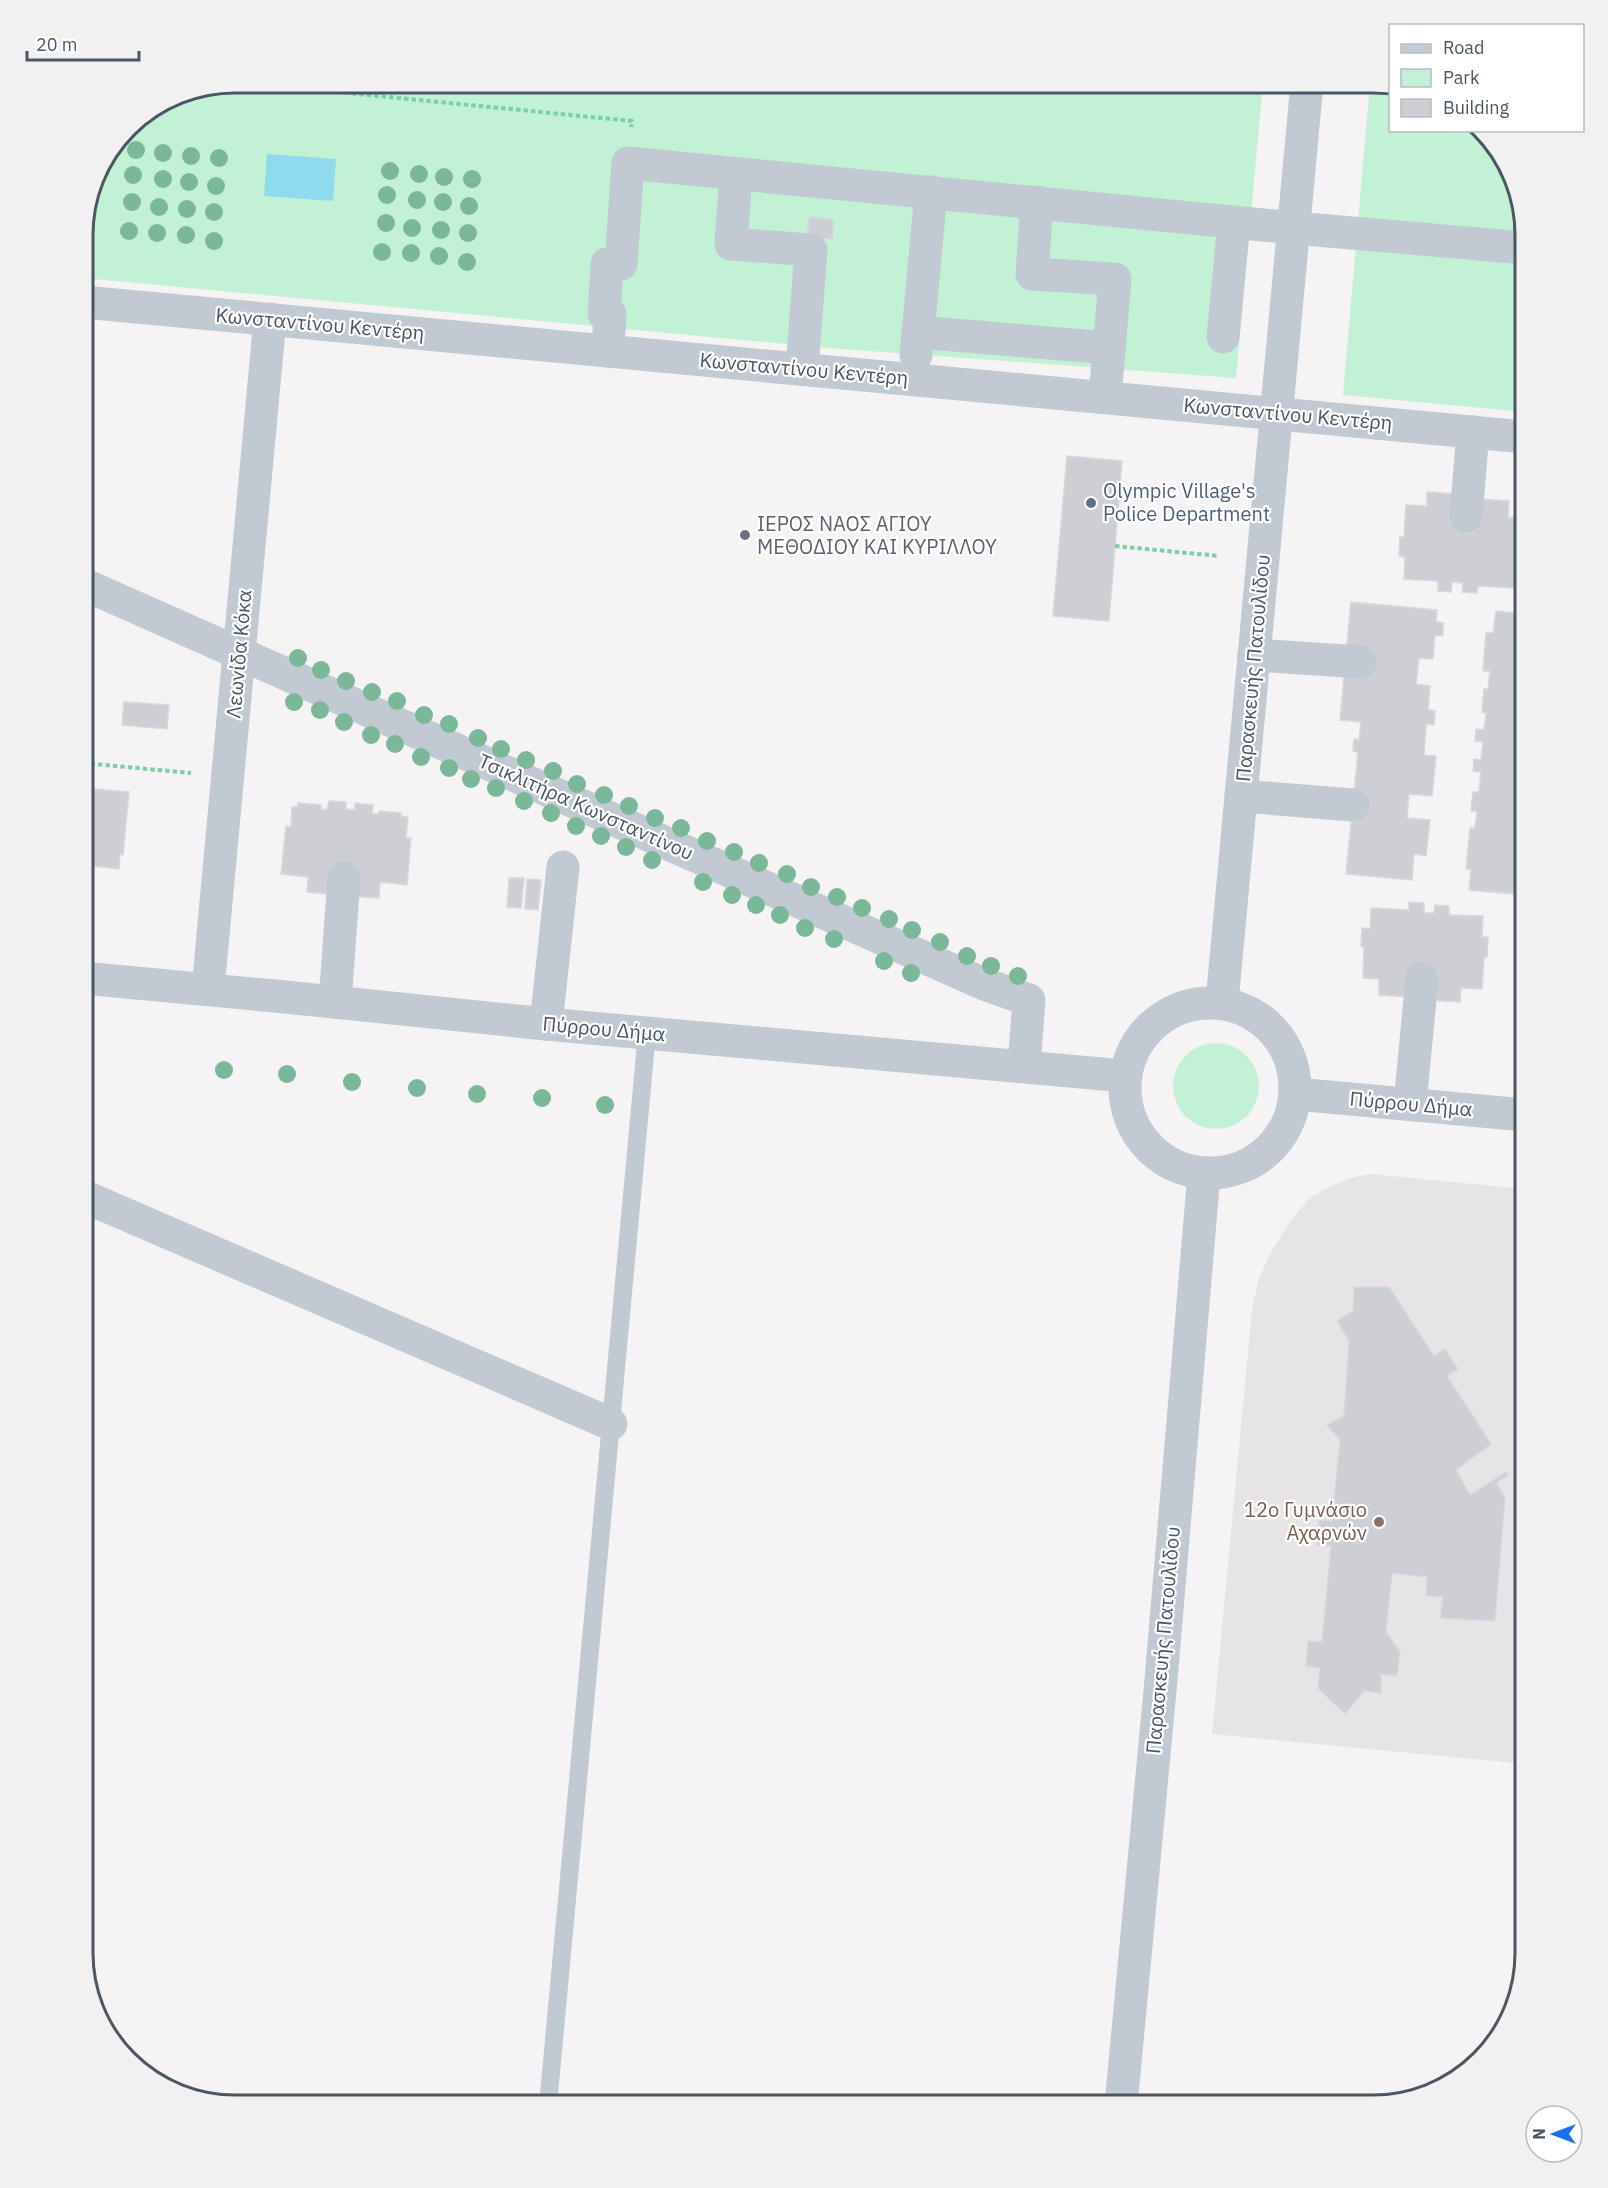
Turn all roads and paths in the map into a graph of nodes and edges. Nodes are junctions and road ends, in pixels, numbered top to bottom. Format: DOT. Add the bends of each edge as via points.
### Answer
graph roads {
  1 [pos="348,93"];
  2 [pos="1306,93"];
  3 [pos="628,163"];
  4 [pos="736,174"];
  5 [pos="931,192"];
  6 [pos="1037,202"];
  7 [pos="1234,222"];
  8 [pos="1294,228"];
  9 [pos="1515,247"];
  10 [pos="93,303"];
  11 [pos="270,320"];
  12 [pos="918,332"];
  13 [pos="1223,337"];
  14 [pos="1109,348"];
  15 [pos="608,351"];
  16 [pos="802,369"];
  17 [pos="914,379"];
  18 [pos="1105,397"];
  19 [pos="1277,412"];
  20 [pos="1473,432"];
  21 [pos="1515,436"];
  22 [pos="1466,516"];
  23 [pos="1115,546"];
  24 [pos="1219,556"];
  25 [pos="93,588"];
  26 [pos="239,653"];
  27 [pos="1254,655"];
  28 [pos="1360,662"];
  29 [pos="93,764"];
  30 [pos="228,776"];
  31 [pos="1241,796"];
  32 [pos="1353,805"];
  33 [pos="563,867"];
  34 [pos="344,879"];
  35 [pos="1422,978"];
  36 [pos="93,979"];
  37 [pos="208,989"];
  38 [pos="335,1002"];
  39 [pos="1222,1002"];
  40 [pos="546,1024"];
  41 [pos="647,1033"];
  42 [pos="1024,1066"];
  43 [pos="1125,1076"];
  44 [pos="1296,1094"];
  45 [pos="1410,1104"];
  46 [pos="1515,1114"];
  47 [pos="1204,1174"];
  48 [pos="93,1200"];
  49 [pos="611,1424"];
  50 [pos="549,2095"];
  51 [pos="1122,2095"];
  1 -- 3 [label="path" via="632,121"];
  2 -- 8 [label="street, Παρασκευής Πατουλίδου"];
  3 -- 4 [label="street"];
  3 -- 15 [label="street" via="621,264 608,264 604,315 610,315"];
  4 -- 5 [label="street"];
  4 -- 16 [label="street" via="730,244 811,250"];
  5 -- 6 [label="street"];
  5 -- 12 [label="street"];
  6 -- 7 [label="street"];
  6 -- 14 [label="street" via="1032,274 1115,279"];
  7 -- 8 [label="street"];
  7 -- 13 [label="street"];
  8 -- 9 [label="street"];
  8 -- 19 [label="street, Παρασκευής Πατουλίδου"];
  10 -- 11 [label="street, Κωνσταντίνου Κεντέρη"];
  11 -- 15 [label="street, Κωνσταντίνου Κεντέρη"];
  11 -- 26 [label="street, Λεωνίδα Κόκα"];
  12 -- 14 [label="street"];
  12 -- 17 [label="street"];
  14 -- 18 [label="street"];
  15 -- 16 [label="street, Κωνσταντίνου Κεντέρη"];
  16 -- 17 [label="street, Κωνσταντίνου Κεντέρη"];
  17 -- 18 [label="street, Κωνσταντίνου Κεντέρη"];
  18 -- 19 [label="street, Κωνσταντίνου Κεντέρη"];
  19 -- 20 [label="street, Κωνσταντίνου Κεντέρη"];
  19 -- 27 [label="street, Παρασκευής Πατουλίδου"];
  20 -- 21 [label="street, Κωνσταντίνου Κεντέρη"];
  20 -- 22 [label="street"];
  23 -- 24 [label="path"];
  25 -- 26 [label="street, Τσικλιτήρα Κωνσταντίνου"];
  26 -- 30 [label="street, Λεωνίδα Κόκα"];
  26 -- 42 [label="street, Τσικλιτήρα Κωνσταντίνου" via="973,979 1029,1000"];
  27 -- 28 [label="street"];
  27 -- 31 [label="street, Παρασκευής Πατουλίδου"];
  29 -- 30 [label="path"];
  30 -- 37 [label="street, Λεωνίδα Κόκα"];
  31 -- 32 [label="street"];
  31 -- 39 [label="street, Παρασκευής Πατουλίδου"];
  33 -- 40 [label="street"];
  34 -- 38 [label="street"];
  35 -- 45 [label="street"];
  36 -- 37 [label="street, Πύρρου Δήμα"];
  37 -- 38 [label="street, Πύρρου Δήμα"];
  38 -- 40 [label="street, Πύρρου Δήμα"];
  39 -- 43 [label="street" via="1189,1004 1159,1019 1136,1044"];
  39 -- 44 [label="street" via="1252,1013 1277,1034 1292,1062"];
  40 -- 41 [label="street, Πύρρου Δήμα"];
  41 -- 42 [label="street, Πύρρου Δήμα"];
  41 -- 49 [label="lane"];
  42 -- 43 [label="street, Πύρρου Δήμα"];
  43 -- 47 [label="street" via="1126,1104 1136,1130 1153,1152 1177,1167"];
  44 -- 45 [label="street, Πύρρου Δήμα"];
  44 -- 47 [label="street" via="1290,1120 1276,1143 1256,1161 1231,1171"];
  45 -- 46 [label="street, Πύρρου Δήμα"];
  47 -- 51 [label="street, Παρασκευής Πατουλίδου"];
  48 -- 49 [label="street"];
  49 -- 50 [label="lane"];
}
